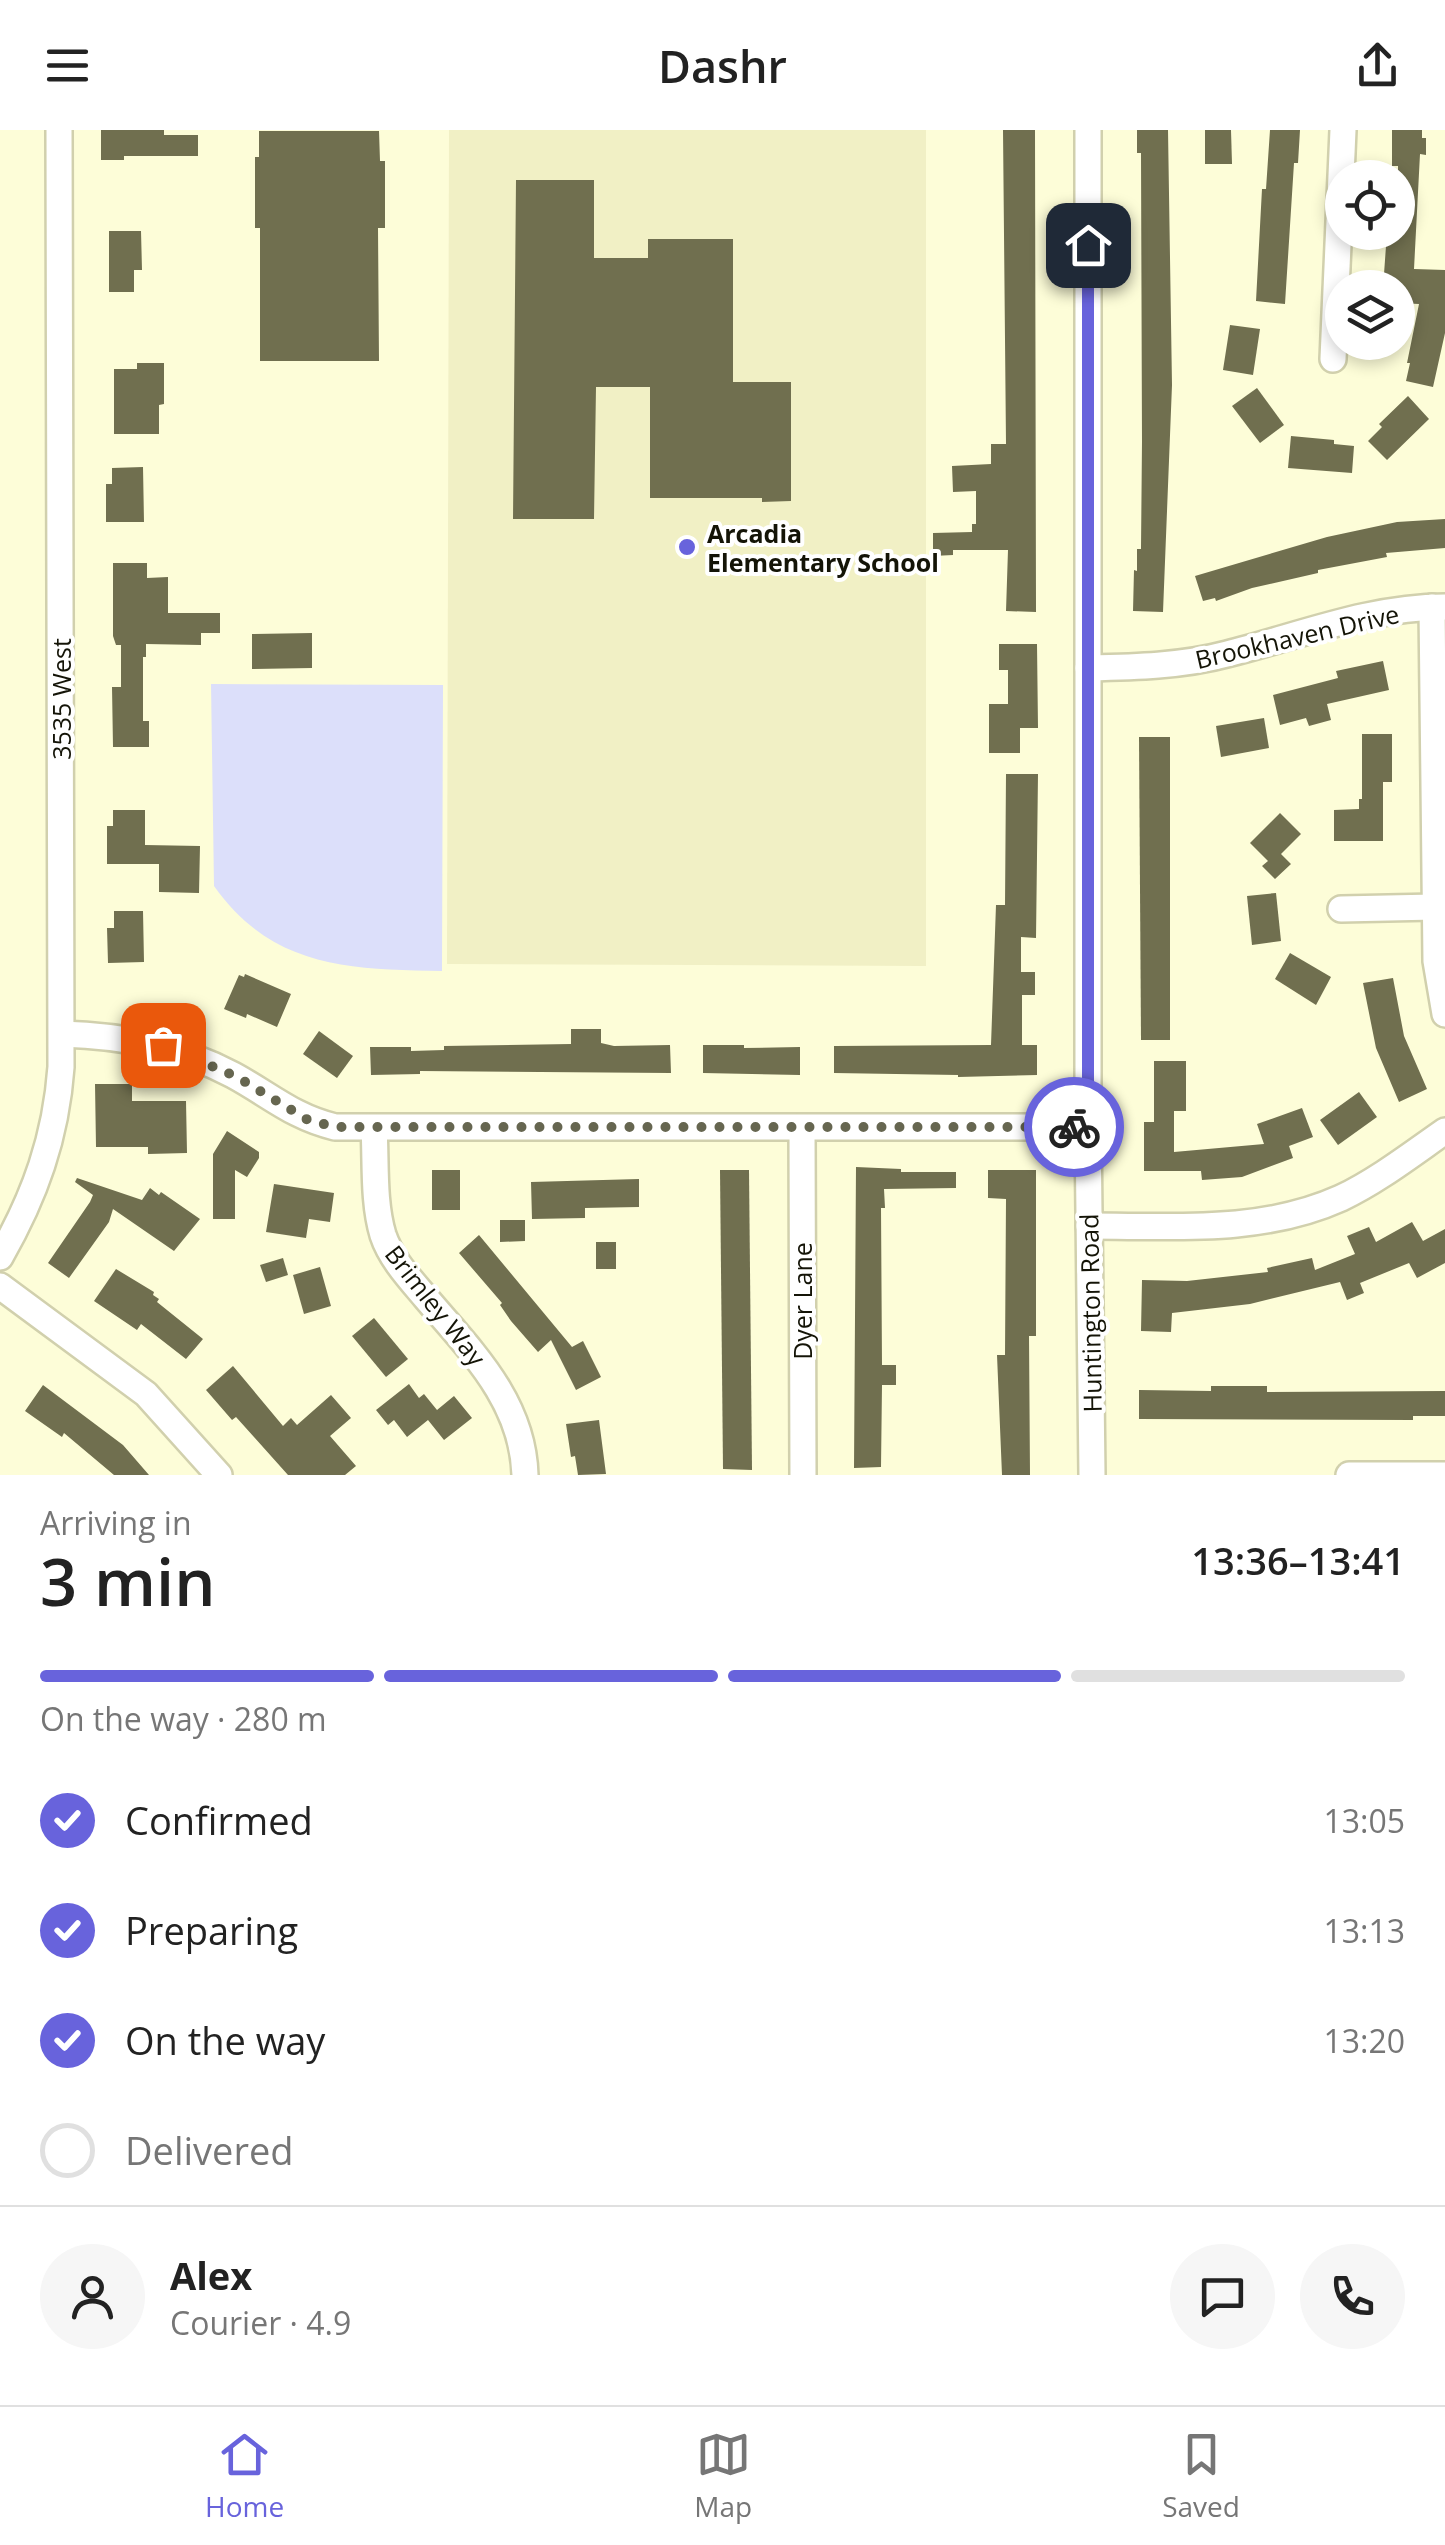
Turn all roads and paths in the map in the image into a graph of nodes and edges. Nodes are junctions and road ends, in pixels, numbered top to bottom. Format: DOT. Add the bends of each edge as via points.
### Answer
graph roads {
  1 [pos="59,130"];
  2 [pos="1088,130"];
  3 [pos="1343,130"];
  4 [pos="1336,270"];
  5 [pos="1439,607"];
  6 [pos="1088,668"];
  7 [pos="1341,908"];
  8 [pos="1435,908"];
  9 [pos="1445,1014"];
  10 [pos="62,1034"];
  11 [pos="1088,1127"];
  12 [pos="374,1128"];
  13 [pos="802,1128"];
  14 [pos="1445,1132"];
  15 [pos="1089,1226"];
  16 [pos="0,1256"];
  17 [pos="0,1286"];
  18 [pos="219,1475"];
  19 [pos="524,1475"];
  20 [pos="802,1475"];
  21 [pos="1092,1475"];
  22 [pos="1349,1475"];
  23 [pos="1381,1475"];
  24 [pos="1445,1475"];
  1 -- 10 [label="street, 3535 West"];
  2 -- 6 [label="street, Huntington Road"];
  3 -- 4 [label="street"];
  5 -- 6 [label="street, Brookhaven Drive" via="1376,613 1224,655"];
  5 -- 8 [label="street"];
  6 -- 11 [label="street, Huntington Road"];
  7 -- 8 [label="street"];
  8 -- 9 [label="street"];
  10 -- 12 [label="street" via="163,1045 237,1077 308,1120"];
  10 -- 16 [label="street, 3535 West" via="47,1156"];
  11 -- 13 [label="street"];
  11 -- 15 [label="street, Huntington Road"];
  12 -- 13 [label="street"];
  12 -- 19 [label="street, Brimley Way" via="384,1236 395,1260 504,1395"];
  13 -- 20 [label="street, Dyer Lane"];
  14 -- 15 [label="street" via="1344,1196 1281,1218"];
  15 -- 21 [label="street, Huntington Road"];
  17 -- 18 [label="street" via="146,1394"];
  22 -- 23 [label="street"];
  23 -- 24 [label="street"];
}
